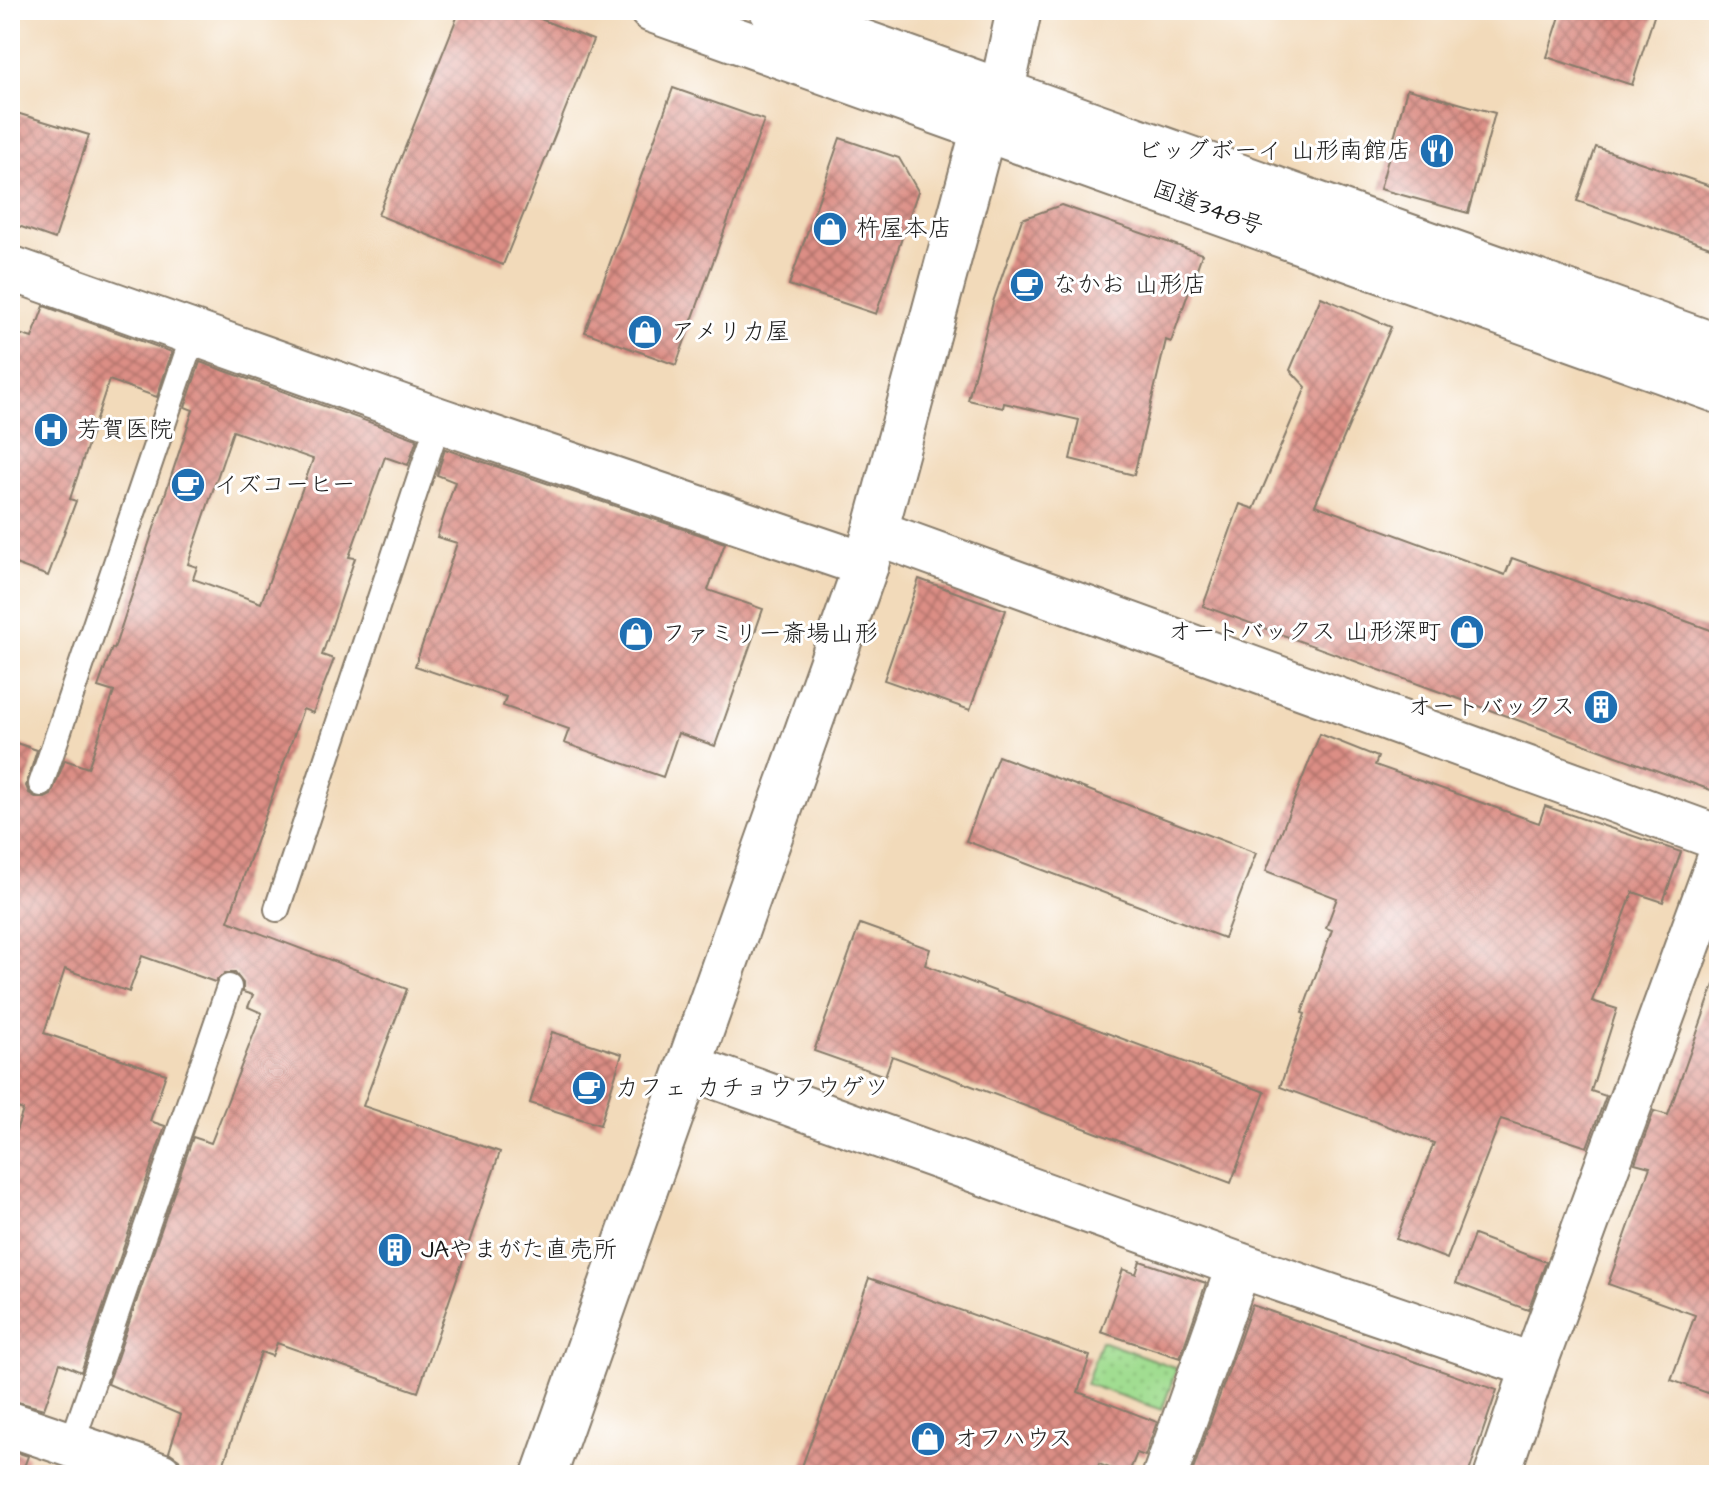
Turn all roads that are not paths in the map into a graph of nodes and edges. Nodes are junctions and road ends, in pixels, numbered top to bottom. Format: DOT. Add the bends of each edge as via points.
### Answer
graph roads {
  1 [pos="652,10"];
  2 [pos="772,10"];
  3 [pos="1019,10"];
  4 [pos="993,109"];
  5 [pos="10,268"];
  6 [pos="194,333"];
  7 [pos="1719,347"];
  8 [pos="1719,391"];
  9 [pos="439,420"];
  10 [pos="870,548"];
  11 [pos="41,784"];
  12 [pos="1719,838"];
  13 [pos="1719,860"];
  14 [pos="277,909"];
  15 [pos="229,987"];
  16 [pos="689,1067"];
  17 [pos="1239,1265"];
  18 [pos="1534,1366"];
  19 [pos="10,1424"];
  20 [pos="71,1446"];
  21 [pos="160,1475"];
  22 [pos="544,1475"];
  23 [pos="1165,1475"];
  24 [pos="1497,1475"];
  1 -- 4 [label="main road, 国道348号"];
  2 -- 4 [label="main road, 国道348号"];
  3 -- 4 [label="main road"];
  4 -- 7 [label="main road, 国道348号"];
  4 -- 8 [label="main road, 国道348号"];
  4 -- 10 [label="main road"];
  5 -- 6 [label="main road"];
  6 -- 9 [label="main road"];
  6 -- 11 [label="lane"];
  9 -- 10 [label="main road"];
  9 -- 14 [label="lane"];
  10 -- 12 [label="main road"];
  10 -- 16 [label="main road"];
  13 -- 18 [label="main road"];
  15 -- 20 [label="lane"];
  16 -- 17 [label="main road"];
  16 -- 22 [label="main road"];
  17 -- 18 [label="main road"];
  17 -- 23 [label="main road"];
  18 -- 24 [label="main road"];
  19 -- 20 [label="main road"];
  20 -- 21 [label="main road"];
}
